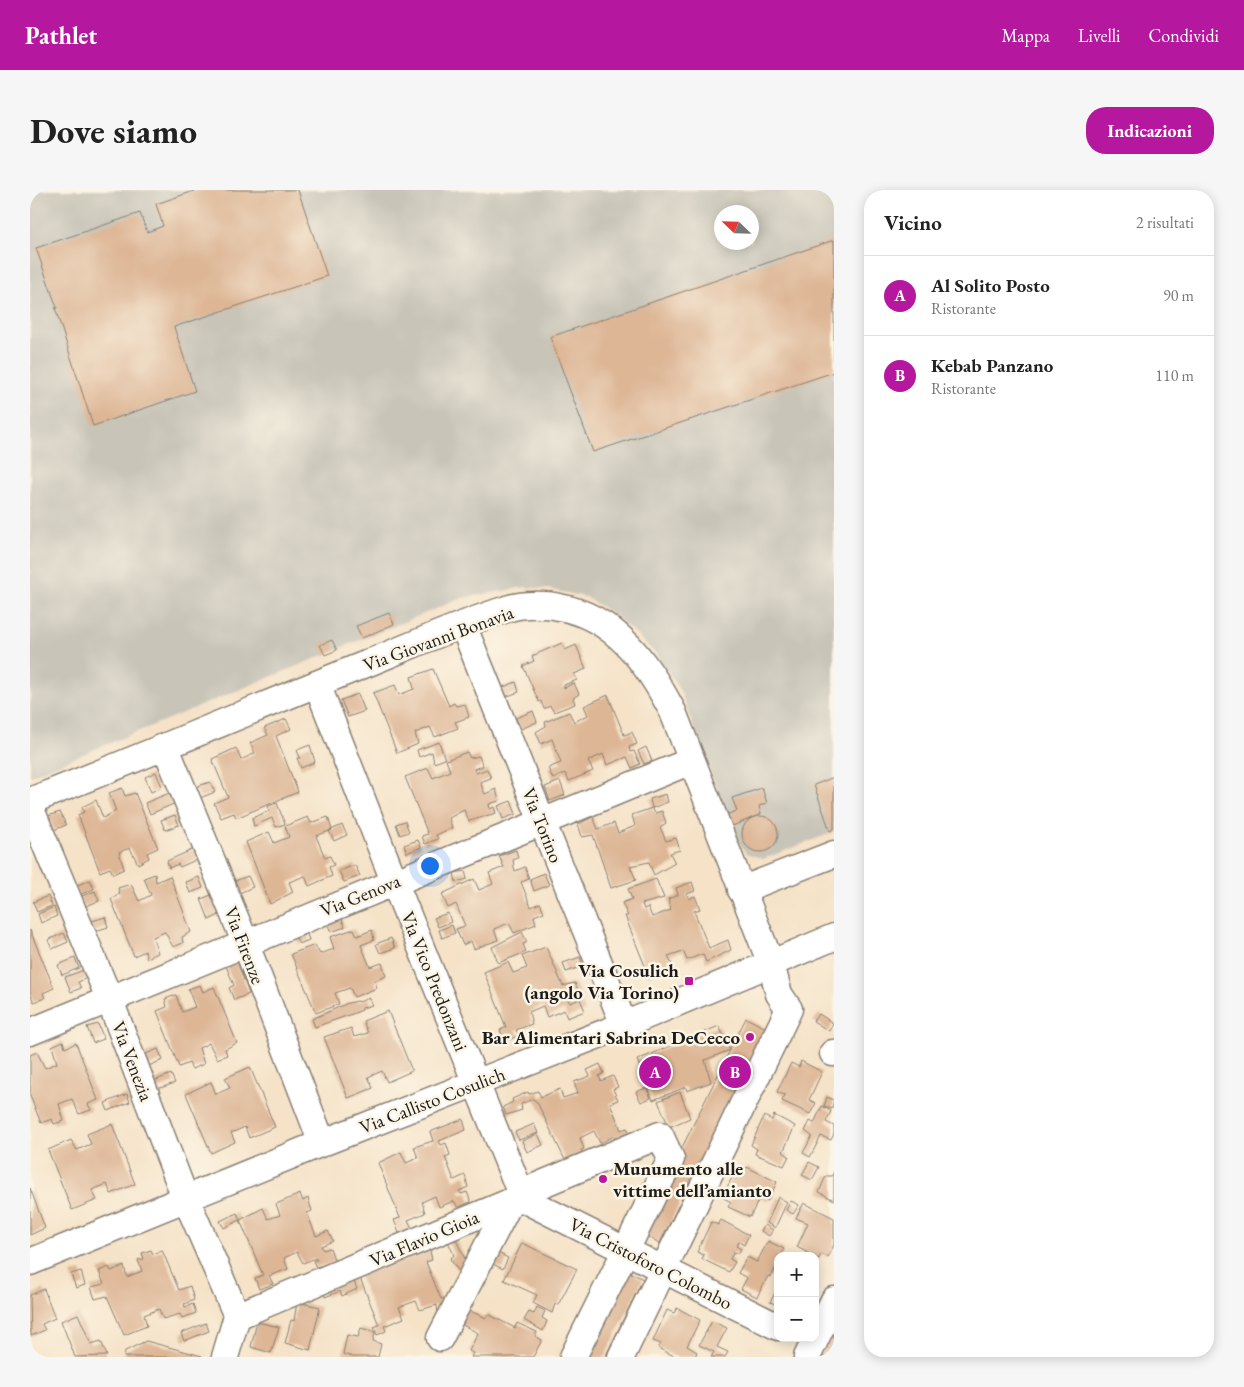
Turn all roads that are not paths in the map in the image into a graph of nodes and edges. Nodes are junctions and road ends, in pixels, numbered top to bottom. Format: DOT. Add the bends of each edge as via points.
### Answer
graph roads {
  1 [pos="463,625"];
  2 [pos="317,684"];
  3 [pos="166,748"];
  4 [pos="691,761"];
  5 [pos="30,801"];
  6 [pos="30,807"];
  7 [pos="542,822"];
  8 [pos="834,854"];
  9 [pos="394,881"];
  10 [pos="741,890"];
  11 [pos="834,937"];
  12 [pos="245,942"];
  13 [pos="771,964"];
  14 [pos="109,998"];
  15 [pos="624,1026"];
  16 [pos="30,1032"];
  17 [pos="476,1082"];
  18 [pos="322,1143"];
  19 [pos="523,1196"];
  20 [pos="186,1198"];
  21 [pos="626,1249"];
  22 [pos="30,1262"];
  23 [pos="664,1268"];
  24 [pos="834,1300"];
  25 [pos="237,1316"];
  26 [pos="774,1325"];
  27 [pos="440,1338"];
  28 [pos="806,1347"];
  29 [pos="225,1357"];
  30 [pos="573,1357"];
  31 [pos="620,1357"];
  1 -- 2 [label="street, Via Giovanni Bonavia"];
  1 -- 4 [label="street, Via Giovanni Bonavia" via="512,607 558,606 591,616 617,633 657,681 673,712"];
  1 -- 7 [label="street, Via Torino"];
  2 -- 3 [label="street, Via Giovanni Bonavia"];
  2 -- 9 [label="street, Via Vico Predonzani"];
  3 -- 5 [label="street, Via Giovanni Bonavia"];
  3 -- 12 [label="street, Via Firenze"];
  4 -- 7 [label="street, Via Genova"];
  4 -- 10 [label="street, Via Giovanni Bonavia"];
  6 -- 14 [label="street, Via Venezia"];
  7 -- 9 [label="street, Via Genova"];
  7 -- 15 [label="street, Via Torino"];
  8 -- 10 [label="street"];
  9 -- 12 [label="street, Via Genova"];
  9 -- 17 [label="street, Via Vico Predonzani"];
  10 -- 13 [label="street, Via Giovanni Bonavia"];
  11 -- 13 [label="street, Via Callisto Cosulich"];
  12 -- 14 [label="street, Via Genova"];
  12 -- 18 [label="street, Via Firenze"];
  13 -- 15 [label="street, Via Callisto Cosulich"];
  13 -- 23 [label="street, Via Giovanni Bonavia" via="779,994 789,1009"];
  14 -- 16 [label="street, Via Genova"];
  14 -- 20 [label="street, Via Venezia"];
  15 -- 17 [label="street, Via Callisto Cosulich"];
  17 -- 18 [label="street, Via Callisto Cosulich"];
  17 -- 19 [label="street, Via Vico Predonzani"];
  18 -- 20 [label="street, Via Callisto Cosulich"];
  19 -- 21 [label="street, Via Cristoforo Colombo"];
  19 -- 21 [label="street, Via Flavio Gioia" via="660,1134 670,1159"];
  19 -- 25 [label="street, Via Flavio Gioia"];
  19 -- 27 [label="street, Via Flavio Gioia"];
  20 -- 22 [label="street, Via Callisto Cosulich"];
  20 -- 25 [label="street, Via Venezia"];
  21 -- 23 [label="street, Via Cristoforo Colombo"];
  21 -- 30 [label="street"];
  23 -- 26 [label="street, Via Cristoforo Colombo"];
  23 -- 31 [label="street, Via Giovanni Bonavia"];
  24 -- 28 [label="street"];
  25 -- 29 [label="street"];
}
